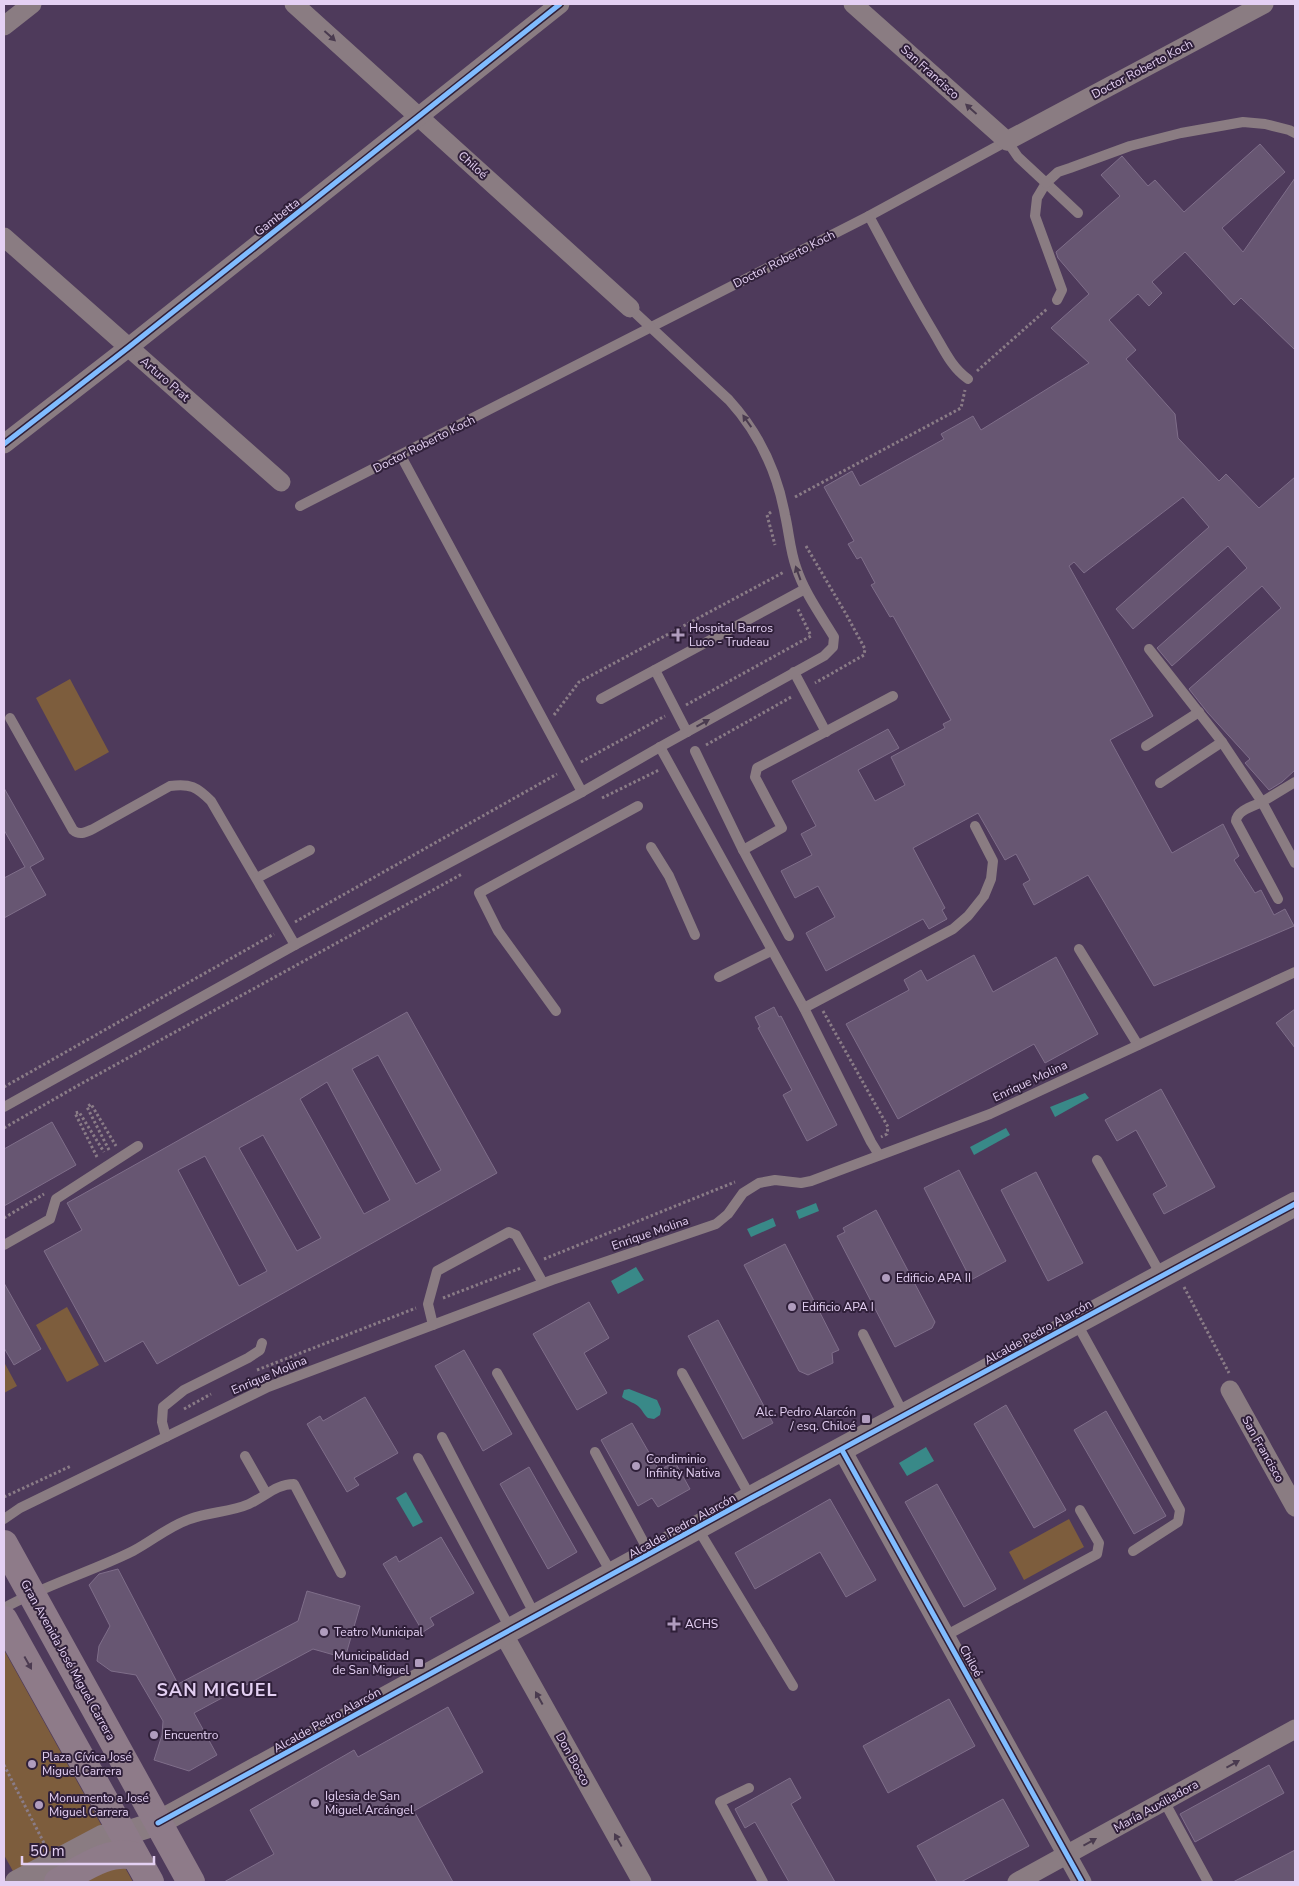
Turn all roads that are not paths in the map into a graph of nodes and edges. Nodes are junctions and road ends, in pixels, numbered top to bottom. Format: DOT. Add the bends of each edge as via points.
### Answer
graph roads {
  1 [pos="32,4"];
  2 [pos="294,4"];
  3 [pos="560,4"];
  4 [pos="853,4"];
  5 [pos="1264,4"];
  6 [pos="4,26"];
  7 [pos="420,117"];
  8 [pos="1295,134"];
  9 [pos="1007,141"];
  10 [pos="1046,183"];
  11 [pos="1078,214"];
  12 [pos="869,216"];
  13 [pos="4,237"];
  14 [pos="1057,300"];
  15 [pos="630,308"];
  16 [pos="650,328"];
  17 [pos="129,348"];
  18 [pos="968,379"];
  19 [pos="4,444"];
  20 [pos="401,456"];
  21 [pos="281,482"];
  22 [pos="300,506"];
  23 [pos="805,589"];
  24 [pos="1149,649"];
  25 [pos="655,670"];
  26 [pos="794,672"];
  27 [pos="893,696"];
  28 [pos="600,700"];
  29 [pos="1199,712"];
  30 [pos="10,718"];
  31 [pos="687,732"];
  32 [pos="826,732"];
  33 [pos="1222,742"];
  34 [pos="1146,746"];
  35 [pos="660,747"];
  36 [pos="695,751"];
  37 [pos="1295,782"];
  38 [pos="1160,783"];
  39 [pos="582,792"];
  40 [pos="1262,802"];
  41 [pos="638,806"];
  42 [pos="975,826"];
  43 [pos="651,847"];
  44 [pos="310,850"];
  45 [pos="743,850"];
  46 [pos="1295,863"];
  47 [pos="257,878"];
  48 [pos="1278,899"];
  49 [pos="695,935"];
  50 [pos="789,936"];
  51 [pos="295,945"];
  52 [pos="1079,950"];
  53 [pos="771,952"];
  54 [pos="1295,972"];
  55 [pos="719,977"];
  56 [pos="804,1008"];
  57 [pos="556,1010"];
  58 [pos="1138,1045"];
  59 [pos="4,1107"];
  60 [pos="136,1147"];
  61 [pos="880,1155"];
  62 [pos="1096,1160"];
  63 [pos="1295,1204"];
  64 [pos="4,1246"];
  65 [pos="1168,1272"];
  66 [pos="543,1283"];
  67 [pos="1076,1322"];
  68 [pos="433,1325"];
  69 [pos="863,1334"];
  70 [pos="262,1343"];
  71 [pos="497,1373"];
  72 [pos="682,1373"];
  73 [pos="1230,1390"];
  74 [pos="904,1416"];
  75 [pos="166,1437"];
  76 [pos="442,1437"];
  77 [pos="842,1450"];
  78 [pos="594,1452"];
  79 [pos="245,1456"];
  80 [pos="418,1458"];
  81 [pos="266,1493"];
  82 [pos="751,1498"];
  83 [pos="1295,1507"];
  84 [pos="1080,1510"];
  85 [pos="4,1519"];
  86 [pos="698,1528"];
  87 [pos="4,1544"];
  88 [pos="1133,1552"];
  89 [pos="651,1554"];
  90 [pos="341,1573"];
  91 [pos="612,1575"];
  92 [pos="31,1593"];
  93 [pos="4,1608"];
  94 [pos="536,1618"];
  95 [pos="4,1620"];
  96 [pos="508,1633"];
  97 [pos="945,1636"];
  98 [pos="793,1686"];
  99 [pos="1295,1729"];
  100 [pos="749,1788"];
  101 [pos="1164,1801"];
  102 [pos="158,1823"];
  103 [pos="129,1845"];
  104 [pos="1066,1855"];
  105 [pos="4,1878"];
  106 [pos="6,1882"];
  107 [pos="17,1882"];
  108 [pos="58,1882"];
  109 [pos="150,1882"];
  110 [pos="191,1882"];
  111 [pos="642,1882"];
  112 [pos="763,1882"];
  113 [pos="1017,1882"];
  114 [pos="1082,1882"];
  115 [pos="1208,1882"];
  1 -- 6 [label="street"];
  2 -- 7 [label="street, Chiloé, one-way"];
  3 -- 7 [label="street, Gambetta"];
  9 -- 4 [label="street, San Francisco, one-way"];
  5 -- 9 [label="street, Doctor Roberto Koch"];
  7 -- 15 [label="street, Chiloé"];
  7 -- 17 [label="street, Gambetta"];
  8 -- 10 [label="lane" via="1265,124 1243,122 1181,133 1130,146 1058,172"];
  9 -- 10 [label="lane" via="1018,157"];
  9 -- 12 [label="lane, Doctor Roberto Koch"];
  10 -- 11 [label="lane"];
  10 -- 14 [label="lane" via="1037,198 1035,216 1062,290"];
  12 -- 16 [label="lane, Doctor Roberto Koch"];
  12 -- 18 [label="lane" via="913,300 950,360"];
  13 -- 17 [label="street, Arturo Prat"];
  15 -- 16 [label="lane, Chiloé"];
  16 -- 20 [label="lane, Doctor Roberto Koch"];
  23 -- 16 [label="lane, Chiloé, one-way" via="790,544 779,484 757,436 730,400"];
  17 -- 19 [label="street, Gambetta"];
  17 -- 21 [label="street, Arturo Prat"];
  20 -- 22 [label="lane, Doctor Roberto Koch"];
  20 -- 39 [label="lane"];
  23 -- 25 [label="lane"];
  23 -- 26 [label="lane, Chiloé" via="834,637 833,647 824,656"];
  24 -- 29 [label="lane"];
  25 -- 28 [label="lane"];
  25 -- 31 [label="lane"];
  31 -- 26 [label="lane, one-way"];
  26 -- 32 [label="lane"];
  27 -- 32 [label="lane"];
  29 -- 33 [label="lane"];
  29 -- 34 [label="lane"];
  30 -- 47 [label="lane" via="77,833 93,829 170,786 183,784 199,789 211,801"];
  31 -- 35 [label="lane"];
  32 -- 45 [label="lane" via="757,768 755,777 782,828"];
  33 -- 38 [label="lane"];
  33 -- 40 [label="lane"];
  35 -- 39 [label="lane"];
  35 -- 53 [label="lane"];
  36 -- 45 [label="lane"];
  37 -- 40 [label="lane"];
  39 -- 51 [label="lane"];
  40 -- 46 [label="lane"];
  40 -- 48 [label="lane" via="1239,813 1236,821"];
  41 -- 57 [label="lane" via="479,893 498,931"];
  42 -- 56 [label="lane" via="993,861 991,879 984,896 968,916 953,929"];
  43 -- 49 [label="lane" via="669,876"];
  44 -- 47 [label="lane"];
  45 -- 50 [label="lane"];
  47 -- 51 [label="lane"];
  51 -- 59 [label="lane"];
  52 -- 58 [label="lane"];
  53 -- 55 [label="lane"];
  53 -- 56 [label="lane"];
  54 -- 58 [label="lane, Enrique Molina"];
  56 -- 61 [label="lane"];
  58 -- 61 [label="lane, Enrique Molina" via="990,1114"];
  60 -- 64 [label="lane" via="56,1198 50,1220"];
  61 -- 66 [label="lane, Enrique Molina" via="811,1181 759,1183 743,1193 716,1224"];
  62 -- 65 [label="lane"];
  63 -- 65 [label="street, Alcalde Pedro Alarcón"];
  65 -- 67 [label="street, Alcalde Pedro Alarcón"];
  66 -- 68 [label="lane, Enrique Molina"];
  66 -- 68 [label="lane" via="516,1235 509,1232 437,1271 428,1304"];
  67 -- 74 [label="street, Alcalde Pedro Alarcón"];
  67 -- 88 [label="lane" via="1180,1510 1178,1522"];
  68 -- 75 [label="lane, Enrique Molina" via="268,1387"];
  69 -- 74 [label="lane"];
  70 -- 75 [label="lane" via="260,1350 248,1358 184,1390 163,1407"];
  71 -- 91 [label="lane"];
  72 -- 82 [label="lane"];
  73 -- 83 [label="street, San Francisco"];
  74 -- 77 [label="street, Alcalde Pedro Alarcón"];
  75 -- 85 [label="lane, Enrique Molina" via="20,1508"];
  76 -- 94 [label="lane"];
  77 -- 82 [label="street, Alcalde Pedro Alarcón"];
  77 -- 97 [label="street, Chiloé"];
  78 -- 89 [label="lane"];
  79 -- 81 [label="lane"];
  80 -- 96 [label="lane"];
  81 -- 90 [label="lane" via="284,1484 294,1484"];
  81 -- 92 [label="lane" via="249,1504 188,1520 94,1569"];
  82 -- 86 [label="street, Alcalde Pedro Alarcón"];
  84 -- 97 [label="lane" via="1099,1544 1097,1554"];
  86 -- 89 [label="street, Alcalde Pedro Alarcón"];
  86 -- 98 [label="lane"];
  87 -- 92 [label="main road, Gran Avenida José Miguel Carrera"];
  89 -- 91 [label="street, Alcalde Pedro Alarcón"];
  91 -- 94 [label="street, Alcalde Pedro Alarcón"];
  92 -- 93 [label="lane"];
  92 -- 102 [label="main road, Gran Avenida José Miguel Carrera"];
  94 -- 96 [label="street, Alcalde Pedro Alarcón"];
  95 -- 103 [label="main road, one-way"];
  96 -- 102 [label="street, Alcalde Pedro Alarcón"];
  111 -- 96 [label="street, Don Bosco, one-way"];
  97 -- 104 [label="street, Chiloé"];
  101 -- 99 [label="street, María Auxiliadora, one-way"];
  100 -- 112 [label="lane" via="720,1802"];
  104 -- 101 [label="street, María Auxiliadora, one-way"];
  101 -- 115 [label="lane"];
  102 -- 103 [label="street, Alcalde Pedro Alarcón"];
  102 -- 110 [label="main road, Gran Avenida José Miguel Carrera"];
  103 -- 107 [label="street, Alcalde Pedro Alarcón" via="102,1838"];
  103 -- 108 [label="main road" via="120,1854"];
  103 -- 109 [label="main road"];
  104 -- 113 [label="street, María Auxiliadora"];
  104 -- 114 [label="street, Chiloé"];
  105 -- 106 [label="street"];
}
